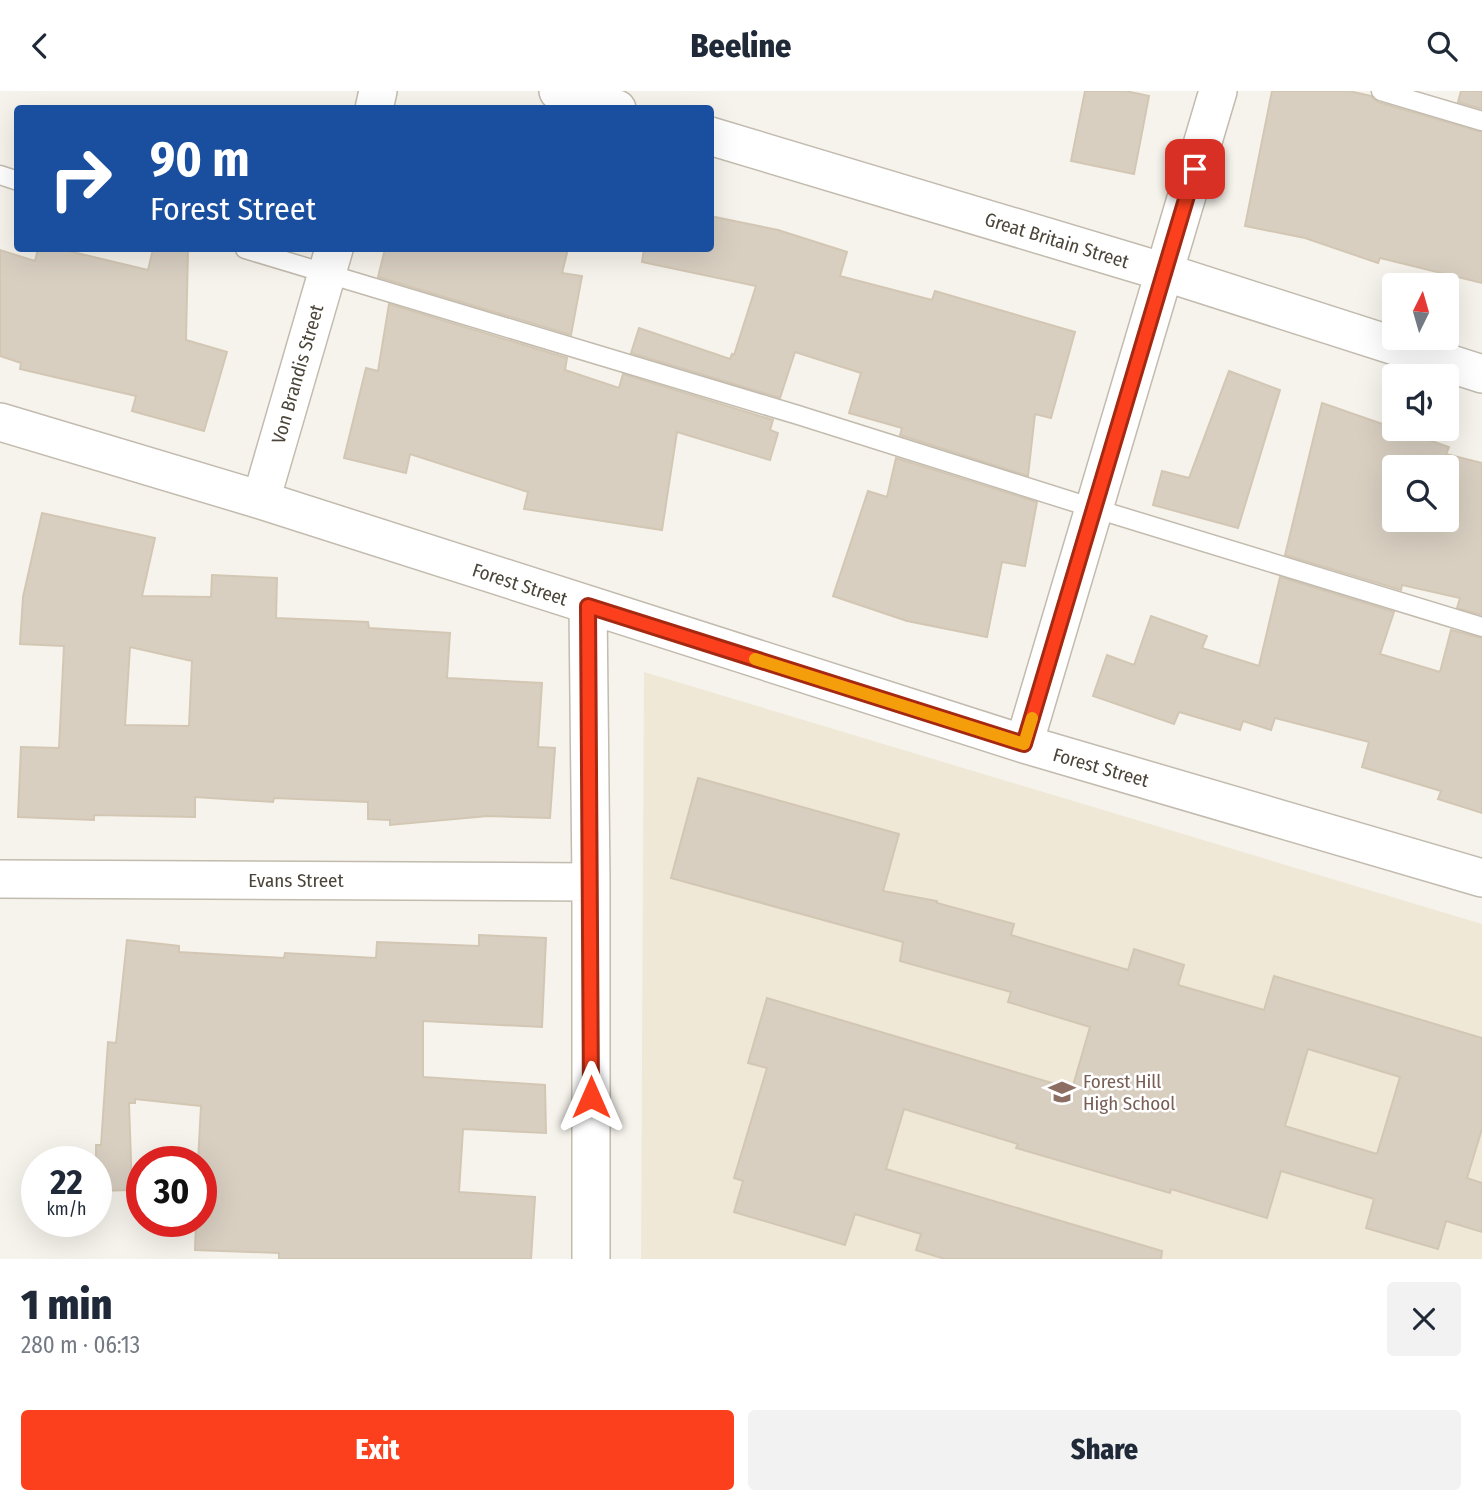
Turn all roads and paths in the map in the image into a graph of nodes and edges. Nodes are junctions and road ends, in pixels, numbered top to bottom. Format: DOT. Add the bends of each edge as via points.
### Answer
graph roads {
  1 [pos="558,91"];
  2 [pos="1218,91"];
  3 [pos="1381,91"];
  4 [pos="604,105"];
  5 [pos="1482,121"];
  6 [pos="714,137"];
  7 [pos="266,252"];
  8 [pos="330,261"];
  9 [pos="1164,272"];
  10 [pos="1482,374"];
  11 [pos="0,422"];
  12 [pos="261,500"];
  13 [pos="1093,509"];
  14 [pos="588,606"];
  15 [pos="1482,627"];
  16 [pos="1024,744"];
  17 [pos="1482,878"];
  18 [pos="0,879"];
  19 [pos="591,882"];
  20 [pos="591,1259"];
  1 -- 4 [label="street"];
  2 -- 9 [label="street"];
  3 -- 5 [label="lane"];
  6 -- 9 [label="street, Great Britain Street"];
  7 -- 8 [label="lane"];
  8 -- 12 [label="street, Von Brandis Street"];
  8 -- 13 [label="lane"];
  9 -- 10 [label="street, Great Britain Street"];
  9 -- 13 [label="street"];
  11 -- 12 [label="street, Forest Street"];
  12 -- 14 [label="street, Forest Street"];
  13 -- 15 [label="lane"];
  13 -- 16 [label="street"];
  14 -- 16 [label="street, Forest Street"];
  14 -- 19 [label="street"];
  16 -- 17 [label="street, Forest Street"];
  18 -- 19 [label="street, Evans Street"];
  19 -- 20 [label="street"];
}
